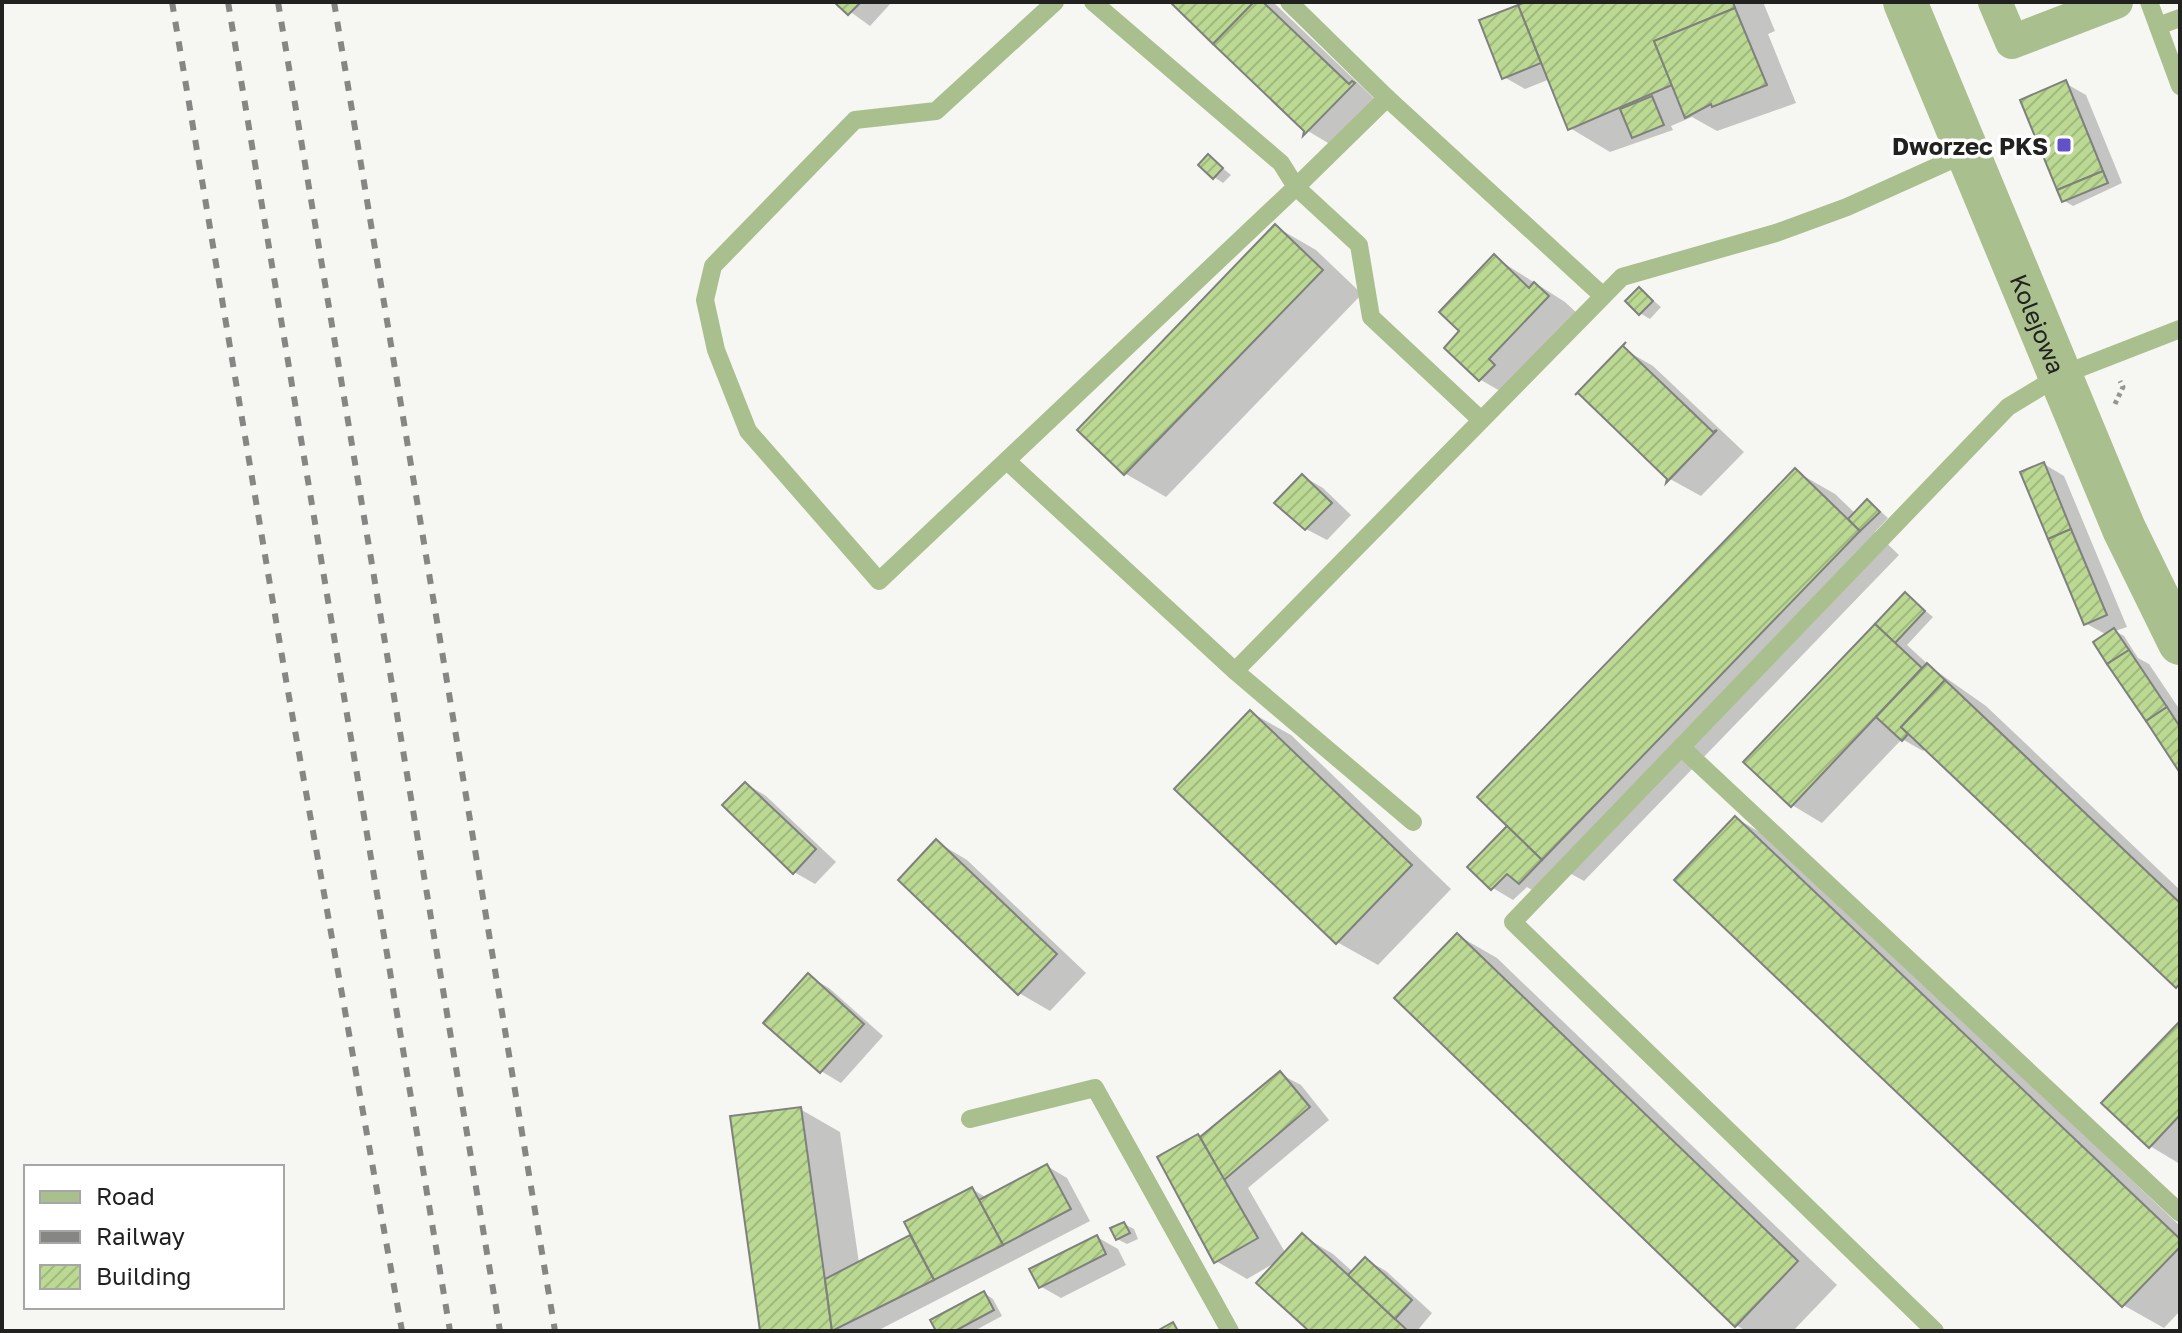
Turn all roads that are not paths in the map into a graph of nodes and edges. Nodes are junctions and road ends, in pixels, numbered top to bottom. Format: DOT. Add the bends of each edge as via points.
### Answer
graph roads {
  1 [pos="1055,2"];
  2 [pos="1093,2"];
  3 [pos="1289,2"];
  4 [pos="1905,2"];
  5 [pos="1995,2"];
  6 [pos="2116,2"];
  7 [pos="2149,2"];
  8 [pos="2180,18"];
  9 [pos="2158,26"];
  10 [pos="2180,86"];
  11 [pos="1387,98"];
  12 [pos="1967,153"];
  13 [pos="1296,187"];
  14 [pos="1603,296"];
  15 [pos="2180,329"];
  16 [pos="2059,376"];
  17 [pos="1481,420"];
  18 [pos="1007,461"];
  19 [pos="2180,643"];
  20 [pos="1235,671"];
  21 [pos="1681,747"];
  22 [pos="1413,822"];
  23 [pos="970,1119"];
  24 [pos="2180,1213"];
  25 [pos="1230,1331"];
  26 [pos="1935,1331"];
  1 -- 18 [label="lane" via="936,111 855,120 713,266 705,300 716,350 748,431 879,581"];
  2 -- 13 [label="lane" via="1281,163"];
  3 -- 11 [label="lane"];
  4 -- 12 [label="street, Kolejowa"];
  5 -- 6 [label="street" via="2012,42"];
  7 -- 9 [label="lane"];
  8 -- 9 [label="lane"];
  9 -- 10 [label="lane"];
  11 -- 13 [label="lane"];
  11 -- 14 [label="lane"];
  12 -- 14 [label="lane" via="1776,233 1622,277"];
  12 -- 16 [label="street, Kolejowa"];
  13 -- 17 [label="lane" via="1359,245 1371,317"];
  13 -- 18 [label="lane"];
  14 -- 17 [label="lane"];
  15 -- 16 [label="lane"];
  16 -- 19 [label="street, Kolejowa"];
  16 -- 21 [label="lane" via="2008,407"];
  17 -- 20 [label="lane"];
  18 -- 20 [label="lane"];
  20 -- 22 [label="lane"];
  21 -- 24 [label="lane"];
  21 -- 26 [label="lane" via="1513,922"];
  23 -- 25 [label="lane" via="1095,1088"];
}
